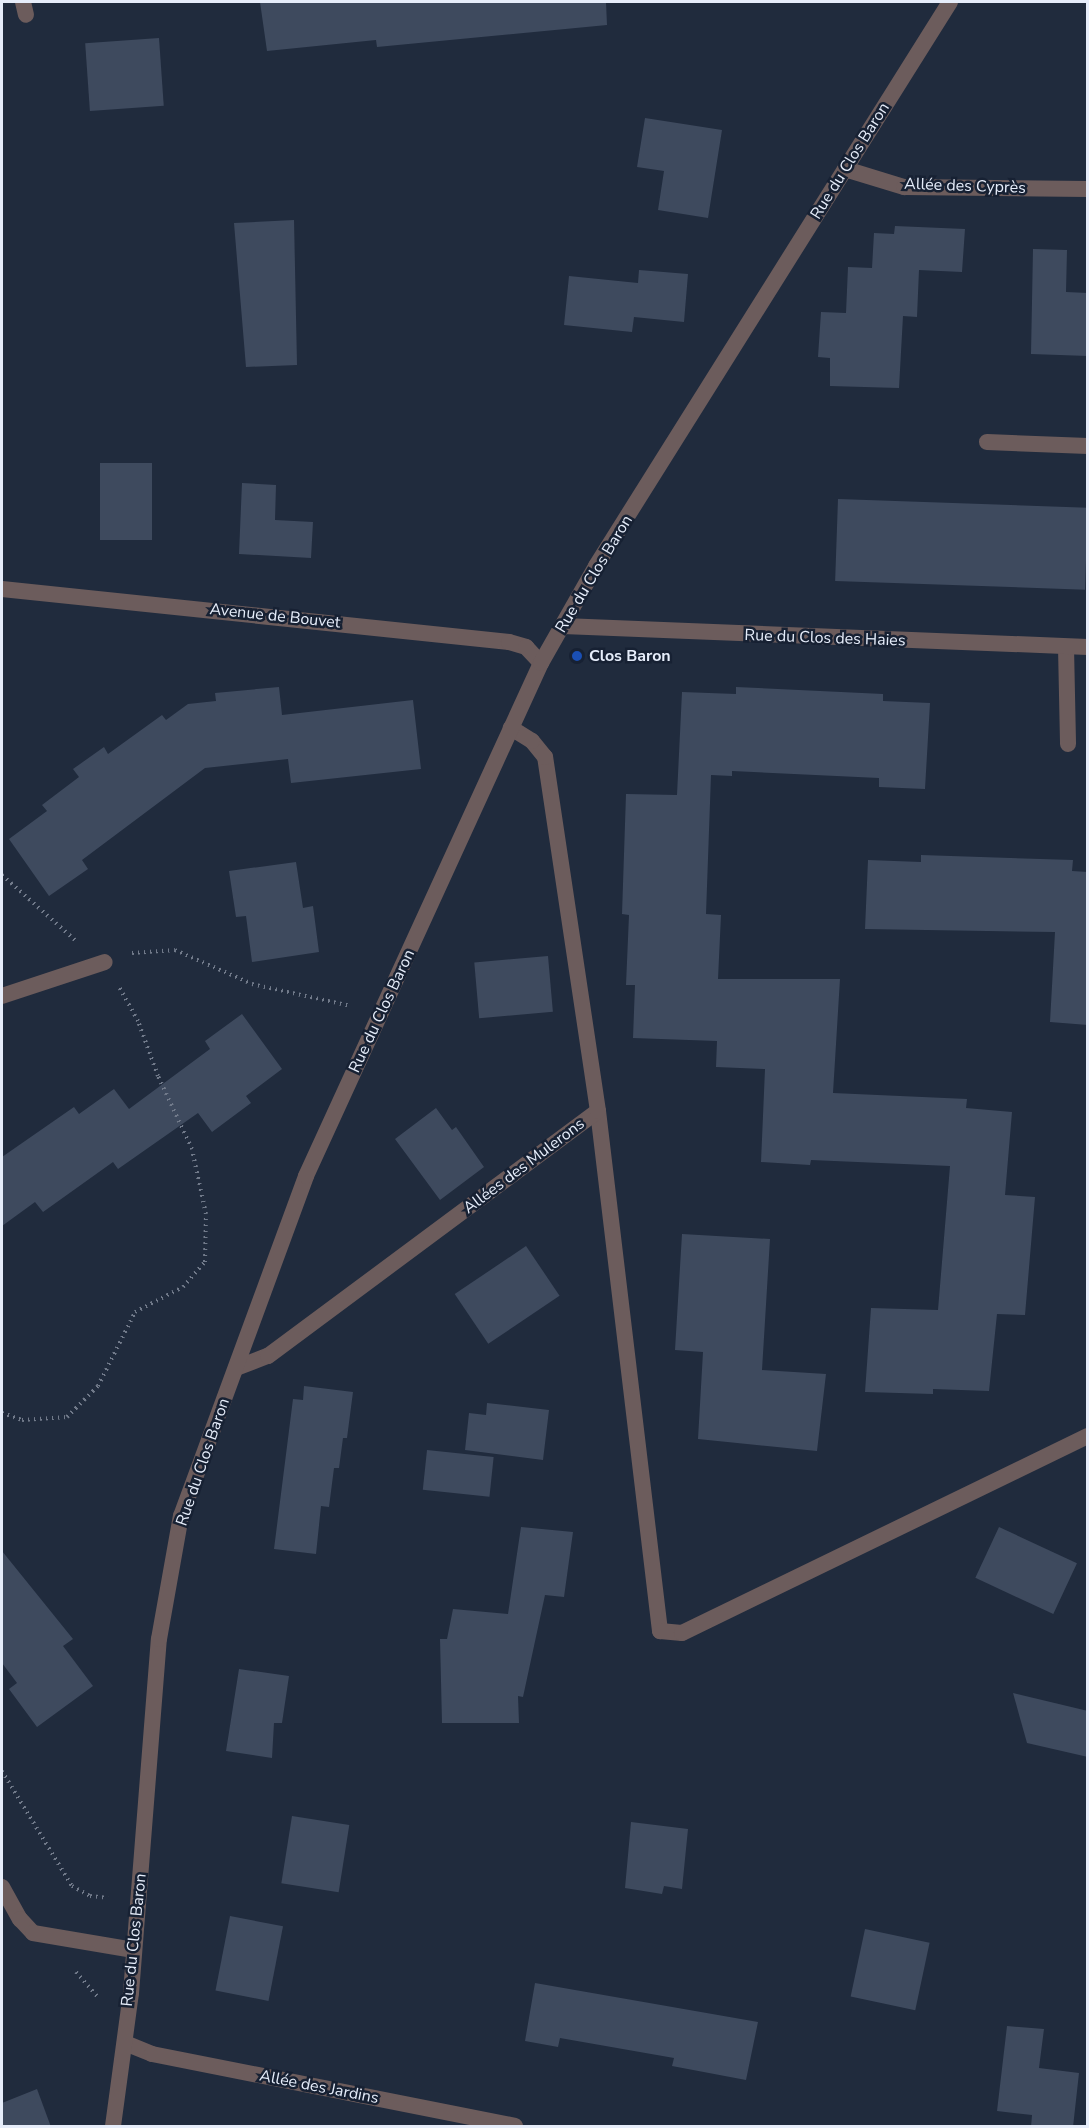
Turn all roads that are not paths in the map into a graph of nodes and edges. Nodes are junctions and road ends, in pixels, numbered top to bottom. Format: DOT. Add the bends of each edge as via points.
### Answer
graph roads {
  1 [pos="950,2"];
  2 [pos="845,169"];
  3 [pos="1088,189"];
  4 [pos="987,442"];
  5 [pos="1088,446"];
  6 [pos="2,589"];
  7 [pos="563,626"];
  8 [pos="1066,647"];
  9 [pos="1088,647"];
  10 [pos="541,663"];
  11 [pos="511,728"];
  12 [pos="1068,744"];
  13 [pos="105,962"];
  14 [pos="2,996"];
  15 [pos="598,1111"];
  16 [pos="236,1368"];
  17 [pos="1088,1436"];
  18 [pos="2,1887"];
  19 [pos="134,1950"];
  20 [pos="125,2043"];
  21 [pos="113,2127"];
  22 [pos="515,2127"];
  1 -- 2 [label="street, Rue du Clos Baron"];
  2 -- 3 [label="street, Allée des Cyprès" via="904,187"];
  2 -- 7 [label="street, Rue du Clos Baron" via="596,566"];
  4 -- 5 [label="street"];
  6 -- 10 [label="street, Avenue de Bouvet" via="509,642 526,647"];
  7 -- 8 [label="street, Rue du Clos des Haies"];
  7 -- 10 [label="street, Rue du Clos Baron"];
  8 -- 9 [label="street, Rue du Clos des Haies"];
  8 -- 12 [label="street"];
  10 -- 11 [label="street, Rue du Clos Baron"];
  11 -- 15 [label="street, Allées des Mulerons" via="532,741 545,757"];
  11 -- 16 [label="street, Rue du Clos Baron" via="306,1176"];
  13 -- 14 [label="street"];
  15 -- 16 [label="street, Allées des Mulerons" via="268,1356"];
  15 -- 17 [label="street" via="660,1631 682,1633"];
  16 -- 19 [label="street, Rue du Clos Baron" via="182,1516 159,1639"];
  18 -- 19 [label="street" via="33,1933"];
  19 -- 20 [label="street, Rue du Clos Baron"];
  20 -- 21 [label="street, Rue du Clos Baron"];
  20 -- 22 [label="street, Allée des Jardins" via="152,2054"];
}
